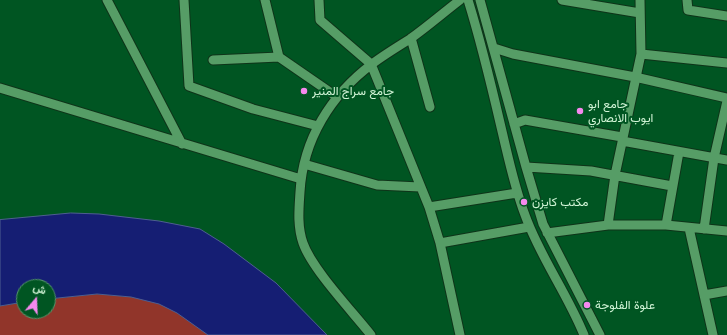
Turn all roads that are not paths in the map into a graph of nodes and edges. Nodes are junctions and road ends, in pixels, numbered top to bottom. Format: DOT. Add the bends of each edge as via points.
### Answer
graph roads {
  1 [pos="107,0"];
  2 [pos="184,0"];
  3 [pos="265,0"];
  4 [pos="319,0"];
  5 [pos="460,0"];
  6 [pos="468,0"];
  7 [pos="480,0"];
  8 [pos="562,0"];
  9 [pos="640,0"];
  10 [pos="687,0"];
  11 [pos="640,12"];
  12 [pos="727,16"];
  13 [pos="488,29"];
  14 [pos="478,31"];
  15 [pos="411,38"];
  16 [pos="494,48"];
  17 [pos="641,54"];
  18 [pos="279,57"];
  19 [pos="213,60"];
  20 [pos="727,63"];
  21 [pos="371,64"];
  22 [pos="635,76"];
  23 [pos="0,88"];
  24 [pos="337,97"];
  25 [pos="727,100"];
  26 [pos="430,108"];
  27 [pos="514,124"];
  28 [pos="318,126"];
  29 [pos="622,139"];
  30 [pos="182,144"];
  31 [pos="679,152"];
  32 [pos="714,158"];
  33 [pos="727,160"];
  34 [pos="304,164"];
  35 [pos="526,167"];
  36 [pos="614,174"];
  37 [pos="301,179"];
  38 [pos="672,186"];
  39 [pos="420,187"];
  40 [pos="517,193"];
  41 [pos="429,208"];
  42 [pos="608,225"];
  43 [pos="666,225"];
  44 [pos="529,227"];
  45 [pos="689,228"];
  46 [pos="704,229"];
  47 [pos="727,231"];
  48 [pos="547,234"];
  49 [pos="440,243"];
  50 [pos="727,291"];
  51 [pos="704,295"];
  52 [pos="371,335"];
  53 [pos="460,335"];
  54 [pos="584,335"];
  55 [pos="600,335"];
  56 [pos="712,335"];
  1 -- 30 [label="street"];
  2 -- 28 [label="street" via="189,86 253,109"];
  3 -- 18 [label="street"];
  4 -- 21 [label="street" via="320,20"];
  5 -- 15 [label="street"];
  6 -- 14 [label="street"];
  7 -- 13 [label="street"];
  8 -- 11 [label="street"];
  9 -- 11 [label="street"];
  10 -- 12 [label="street" via="688,10"];
  11 -- 17 [label="street"];
  13 -- 14 [label="street"];
  13 -- 16 [label="street"];
  14 -- 40 [label="street"];
  15 -- 21 [label="street"];
  15 -- 26 [label="street"];
  16 -- 22 [label="street" via="513,54"];
  16 -- 27 [label="street"];
  17 -- 20 [label="street"];
  17 -- 22 [label="street"];
  18 -- 19 [label="street"];
  18 -- 24 [label="street"];
  21 -- 24 [label="street"];
  21 -- 39 [label="street"];
  22 -- 25 [label="street"];
  22 -- 29 [label="street"];
  23 -- 30 [label="street"];
  24 -- 28 [label="street"];
  25 -- 32 [label="street"];
  27 -- 29 [label="street" via="525,120"];
  27 -- 35 [label="street"];
  28 -- 34 [label="street"];
  29 -- 31 [label="street"];
  29 -- 36 [label="street"];
  30 -- 37 [label="street"];
  31 -- 32 [label="street"];
  31 -- 38 [label="street"];
  32 -- 33 [label="street"];
  32 -- 46 [label="street"];
  34 -- 37 [label="street"];
  34 -- 39 [label="street" via="377,185"];
  35 -- 36 [label="street"];
  35 -- 48 [label="street"];
  36 -- 38 [label="street"];
  36 -- 42 [label="street"];
  37 -- 52 [label="street" via="299,229 303,243 323,276"];
  38 -- 43 [label="street"];
  39 -- 41 [label="street"];
  40 -- 41 [label="street"];
  40 -- 44 [label="street"];
  41 -- 49 [label="street"];
  42 -- 43 [label="street"];
  42 -- 48 [label="street"];
  43 -- 45 [label="street"];
  44 -- 49 [label="street"];
  44 -- 54 [label="street" via="573,308"];
  45 -- 46 [label="street"];
  45 -- 51 [label="street"];
  46 -- 47 [label="street"];
  48 -- 55 [label="street"];
  49 -- 53 [label="street"];
  50 -- 51 [label="street"];
  51 -- 56 [label="street"];
}
